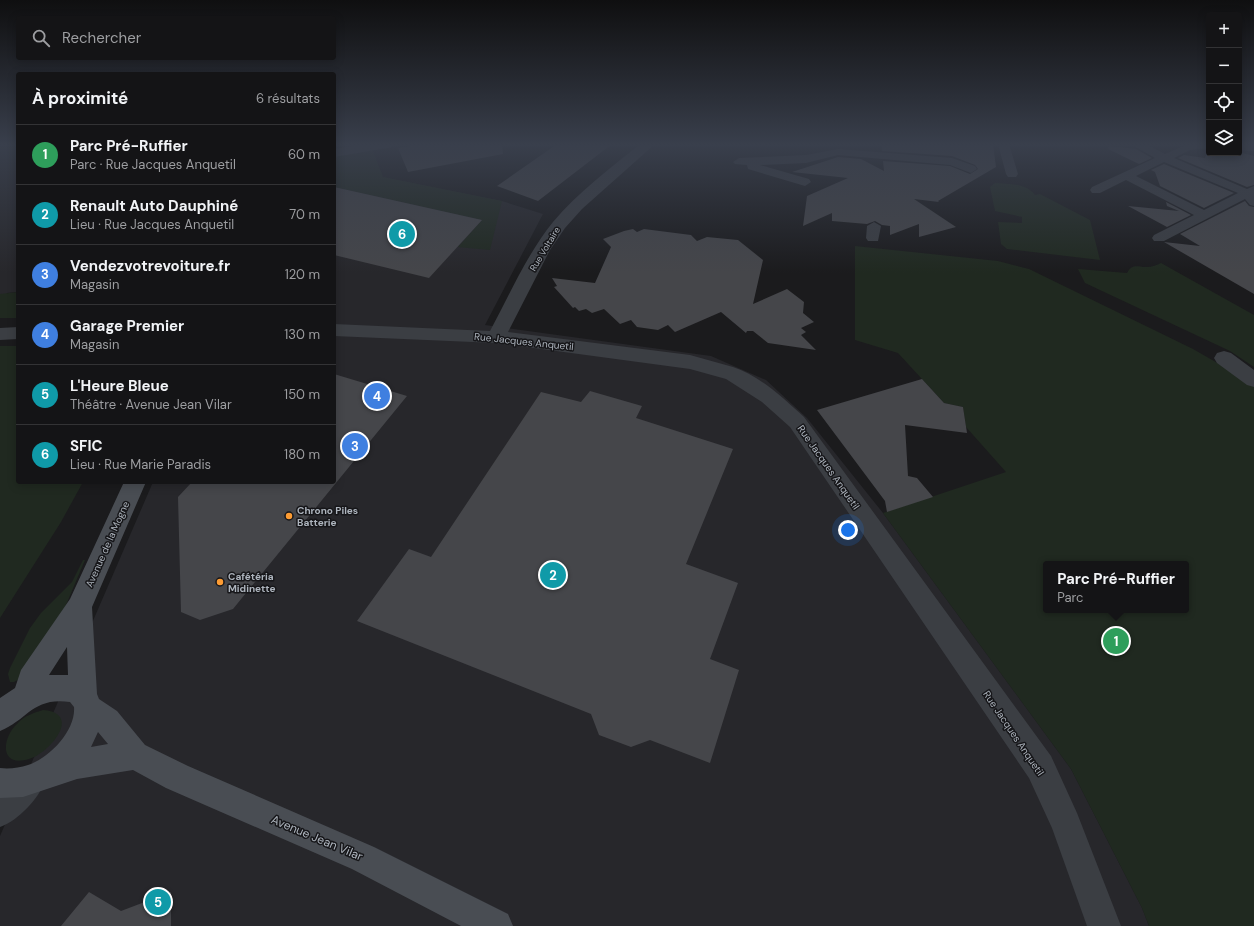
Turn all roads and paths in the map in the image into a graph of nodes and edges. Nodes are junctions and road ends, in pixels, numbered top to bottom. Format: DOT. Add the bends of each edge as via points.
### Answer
graph roads {
  1 [pos="599,187"];
  2 [pos="1102,187"];
  3 [pos="1149,187"];
  4 [pos="1233,187"];
  5 [pos="1096,190"];
  6 [pos="1252,195"];
  7 [pos="1204,215"];
  8 [pos="1159,238"];
  9 [pos="336,330"];
  10 [pos="16,333"];
  11 [pos="0,334"];
  12 [pos="496,337"];
  13 [pos="1224,358"];
  14 [pos="1254,380"];
  15 [pos="134,484"];
  16 [pos="79,607"];
  17 [pos="26,696"];
  18 [pos="86,702"];
  19 [pos="0,717"];
  20 [pos="135,755"];
  21 [pos="38,776"];
  22 [pos="0,783"];
  23 [pos="0,812"];
  24 [pos="496,926"];
  25 [pos="1104,926"];
  1 -- 12 [label="street, Rue Voltaire" via="559,225 542,250"];
  2 -- 5 [label="street"];
  3 -- 7 [label="street"];
  4 -- 6 [label="street"];
  6 -- 7 [label="street"];
  7 -- 8 [label="street"];
  9 -- 12 [label="street, Rue Jacques Anquetil"];
  10 -- 11 [label="street"];
  12 -- 25 [label="street, Rue Jacques Anquetil" via="690,362 733,374 770,397 797,422 1040,767 1066,824"];
  13 -- 14 [label="street"];
  15 -- 16 [label="main road, Avenue de la Mogne"];
  16 -- 17 [label="main road, Avenue de la Mogne" via="31,679"];
  16 -- 18 [label="main road, Avenue de la Mogne"];
  17 -- 18 [label="main road" via="59,687 73,689"];
  17 -- 19 [label="main road"];
  18 -- 20 [label="main road" via="107,721"];
  18 -- 21 [label="main road, Avenue de la Mogne" via="88,720 74,748 61,762"];
  20 -- 21 [label="main road" via="77,764"];
  20 -- 24 [label="main road, Avenue Jean Vilar" via="177,777 363,858"];
  21 -- 22 [label="main road" via="12,784"];
  21 -- 23 [label="street"];
}
